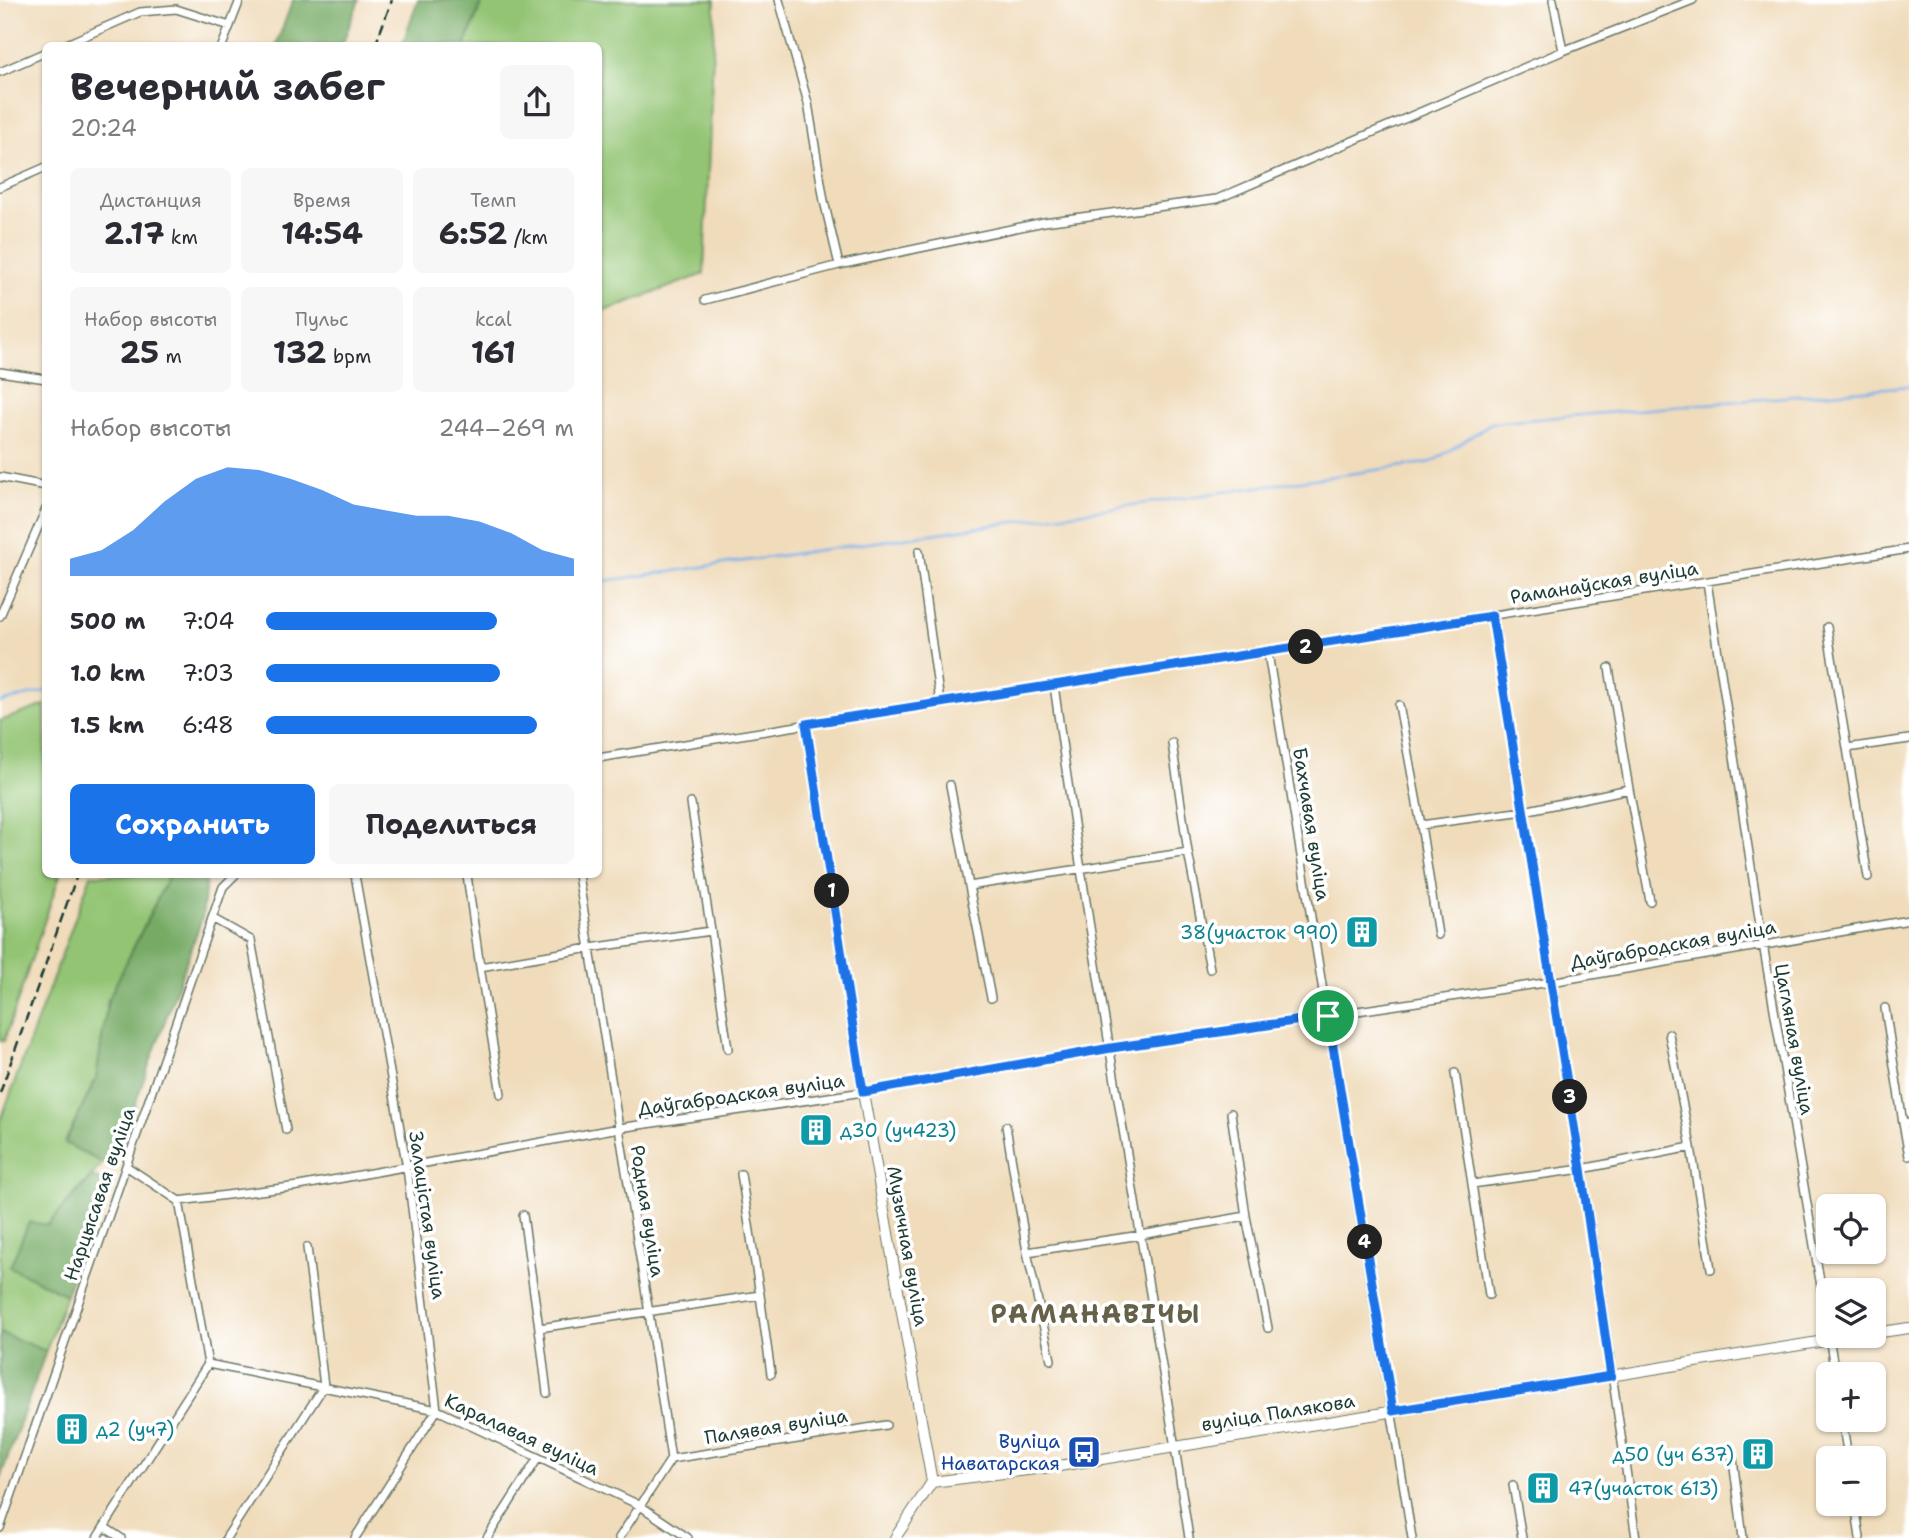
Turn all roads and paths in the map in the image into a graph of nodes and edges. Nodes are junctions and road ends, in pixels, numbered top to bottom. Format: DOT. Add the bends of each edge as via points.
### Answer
graph roads {
  1 [pos="240,0"];
  2 [pos="779,0"];
  3 [pos="1553,0"];
  4 [pos="1693,0"];
  5 [pos="230,26"];
  6 [pos="71,42"];
  7 [pos="224,42"];
  8 [pos="1563,51"];
  9 [pos="42,54"];
  10 [pos="0,72"];
  11 [pos="42,169"];
  12 [pos="0,187"];
  13 [pos="839,265"];
  14 [pos="705,300"];
  15 [pos="0,372"];
  16 [pos="42,378"];
  17 [pos="0,477"];
  18 [pos="42,485"];
  19 [pos="42,518"];
  20 [pos="1909,548"];
  21 [pos="919,551"];
  22 [pos="1707,582"];
  23 [pos="1492,616"];
  24 [pos="0,617"];
  25 [pos="1827,627"];
  26 [pos="1268,653"];
  27 [pos="1609,668"];
  28 [pos="1054,685"];
  29 [pos="940,702"];
  30 [pos="1399,705"];
  31 [pos="806,724"];
  32 [pos="1909,739"];
  33 [pos="1172,743"];
  34 [pos="1847,748"];
  35 [pos="602,757"];
  36 [pos="950,785"];
  37 [pos="1629,789"];
  38 [pos="691,803"];
  39 [pos="1524,811"];
  40 [pos="1421,825"];
  41 [pos="1188,852"];
  42 [pos="1079,870"];
  43 [pos="1868,877"];
  44 [pos="232,878"];
  45 [pos="356,878"];
  46 [pos="467,878"];
  47 [pos="578,878"];
  48 [pos="969,886"];
  49 [pos="1650,901"];
  50 [pos="212,918"];
  51 [pos="1909,919"];
  52 [pos="711,931"];
  53 [pos="1438,935"];
  54 [pos="1763,944"];
  55 [pos="590,948"];
  56 [pos="480,967"];
  57 [pos="1210,969"];
  58 [pos="1552,982"];
  59 [pos="991,998"];
  60 [pos="1885,1008"];
  61 [pos="1328,1016"];
  62 [pos="1669,1034"];
  63 [pos="1111,1048"];
  64 [pos="728,1049"];
  65 [pos="1455,1073"];
  66 [pos="863,1092"];
  67 [pos="501,1094"];
  68 [pos="1231,1113"];
  69 [pos="1906,1123"];
  70 [pos="1006,1126"];
  71 [pos="619,1128"];
  72 [pos="286,1130"];
  73 [pos="1691,1147"];
  74 [pos="1909,1156"];
  75 [pos="126,1166"];
  76 [pos="407,1168"];
  77 [pos="1581,1169"];
  78 [pos="741,1174"];
  79 [pos="1472,1184"];
  80 [pos="179,1201"];
  81 [pos="523,1215"];
  82 [pos="1245,1216"];
  83 [pos="1141,1236"];
  84 [pos="307,1247"];
  85 [pos="1027,1252"];
  86 [pos="1711,1269"];
  87 [pos="1819,1278"];
  88 [pos="760,1295"];
  89 [pos="1489,1295"];
  90 [pos="649,1313"];
  91 [pos="539,1328"];
  92 [pos="1268,1328"];
  93 [pos="1909,1328"];
  94 [pos="1886,1331"];
  95 [pos="1816,1338"];
  96 [pos="1051,1360"];
  97 [pos="208,1364"];
  98 [pos="771,1374"];
  99 [pos="1611,1376"];
  100 [pos="324,1386"];
  101 [pos="547,1393"];
  102 [pos="438,1410"];
  103 [pos="1393,1411"];
  104 [pos="886,1425"];
  105 [pos="1175,1447"];
  106 [pos="538,1458"];
  107 [pos="671,1459"];
  108 [pos="1732,1459"];
  109 [pos="932,1482"];
  110 [pos="1513,1485"];
  111 [pos="639,1505"];
  112 [pos="1857,1516"];
  113 [pos="104,1527"];
  114 [pos="0,1528"];
  115 [pos="97,1538"];
  116 [pos="121,1538"];
  117 [pos="226,1538"];
  118 [pos="355,1538"];
  119 [pos="486,1538"];
  120 [pos="619,1538"];
  121 [pos="688,1538"];
  122 [pos="895,1538"];
  123 [pos="1189,1538"];
  124 [pos="1412,1538"];
  125 [pos="1522,1538"];
  126 [pos="1636,1538"];
  127 [pos="1743,1538"];
  128 [pos="1860,1538"];
  1 -- 5 [label="street"];
  2 -- 13 [label="street" via="808,103"];
  3 -- 8 [label="street"];
  4 -- 8 [label="street"];
  5 -- 6 [label="street" via="176,9 140,12"];
  5 -- 7 [label="street"];
  8 -- 13 [label="street" via="1216,199 1044,222"];
  9 -- 10 [label="street"];
  11 -- 12 [label="street"];
  13 -- 14 [label="street"];
  15 -- 16 [label="street"];
  17 -- 18 [label="street"];
  19 -- 24 [label="street"];
  20 -- 22 [label="street, Раманаўская вуліца"];
  21 -- 29 [label="street"];
  22 -- 23 [label="street, Раманаўская вуліца"];
  22 -- 54 [label="street, Цагляная вуліца"];
  23 -- 26 [label="street, Раманаўская вуліца"];
  23 -- 39 [label="street"];
  25 -- 34 [label="street"];
  26 -- 28 [label="street, Раманаўская вуліца"];
  26 -- 61 [label="street, Бахчавая вуліца"];
  27 -- 37 [label="street"];
  28 -- 29 [label="street, Раманаўская вуліца"];
  28 -- 42 [label="street"];
  29 -- 31 [label="street, Раманаўская вуліца"];
  30 -- 40 [label="street"];
  31 -- 35 [label="street, Раманаўская вуліца"];
  31 -- 66 [label="street, Музычная вуліца"];
  32 -- 34 [label="street"];
  33 -- 41 [label="street"];
  34 -- 43 [label="street"];
  36 -- 48 [label="street"];
  37 -- 39 [label="street"];
  37 -- 49 [label="street"];
  38 -- 52 [label="street"];
  39 -- 40 [label="street"];
  39 -- 58 [label="street"];
  40 -- 53 [label="street"];
  41 -- 42 [label="street"];
  41 -- 57 [label="street"];
  42 -- 48 [label="street"];
  42 -- 63 [label="street"];
  44 -- 50 [label="street, Нарцысавая вуліца" via="223,887"];
  45 -- 76 [label="street, Залацістая вуліца"];
  46 -- 56 [label="street"];
  47 -- 55 [label="street, Родная вуліца"];
  48 -- 59 [label="street"];
  50 -- 72 [label="street" via="251,940"];
  50 -- 75 [label="street, Нарцысавая вуліца"];
  51 -- 54 [label="street, Даўгабродская вуліца"];
  52 -- 55 [label="street"];
  52 -- 64 [label="street"];
  54 -- 58 [label="street, Даўгабродская вуліца"];
  54 -- 87 [label="street, Цагляная вуліца"];
  55 -- 56 [label="street"];
  55 -- 71 [label="street, Родная вуліца"];
  56 -- 67 [label="street"];
  58 -- 61 [label="street, Даўгабродская вуліца"];
  58 -- 77 [label="street"];
  60 -- 69 [label="street"];
  61 -- 63 [label="street, Даўгабродская вуліца"];
  61 -- 103 [label="street, Бахчавая вуліца"];
  62 -- 73 [label="street"];
  63 -- 66 [label="street, Даўгабродская вуліца"];
  63 -- 83 [label="street"];
  65 -- 79 [label="street"];
  66 -- 71 [label="street, Даўгабродская вуліца"];
  66 -- 109 [label="street, Музычная вуліца"];
  68 -- 82 [label="street"];
  69 -- 74 [label="street"];
  70 -- 85 [label="street"];
  71 -- 76 [label="street, Даўгабродская вуліца"];
  71 -- 90 [label="street, Родная вуліца"];
  73 -- 77 [label="street"];
  73 -- 86 [label="street"];
  75 -- 80 [label="street"];
  75 -- 114 [label="street, Нарцысавая вуліца"];
  76 -- 80 [label="street, Даўгабродская вуліца"];
  76 -- 102 [label="street, Залацістая вуліца"];
  77 -- 79 [label="street"];
  77 -- 99 [label="street"];
  78 -- 88 [label="street"];
  79 -- 89 [label="street"];
  80 -- 97 [label="street"];
  81 -- 91 [label="street"];
  82 -- 83 [label="street"];
  82 -- 92 [label="street"];
  83 -- 85 [label="street"];
  83 -- 105 [label="street"];
  84 -- 100 [label="street"];
  85 -- 96 [label="street"];
  88 -- 90 [label="street"];
  88 -- 98 [label="street"];
  90 -- 91 [label="street"];
  90 -- 107 [label="street, Родная вуліца"];
  91 -- 101 [label="street"];
  93 -- 94 [label="street"];
  95 -- 99 [label="street, вуліца Палякова"];
  97 -- 100 [label="street, Каралавая вуліца"];
  97 -- 113 [label="street"];
  99 -- 103 [label="street, вуліца Палякова"];
  99 -- 126 [label="street"];
  100 -- 102 [label="street, Каралавая вуліца"];
  100 -- 117 [label="street"];
  102 -- 106 [label="street, Каралавая вуліца"];
  102 -- 118 [label="street"];
  103 -- 105 [label="street, вуліца Палякова"];
  103 -- 124 [label="street, Бахчавая вуліца"];
  104 -- 107 [label="street, Палявая вуліца"];
  105 -- 109 [label="street, вуліца Палякова"];
  105 -- 123 [label="street"];
  106 -- 111 [label="street, Каралавая вуліца"];
  106 -- 119 [label="street"];
  107 -- 111 [label="street"];
  108 -- 127 [label="street"];
  109 -- 122 [label="street"];
  110 -- 125 [label="street"];
  111 -- 120 [label="street"];
  111 -- 121 [label="street, Каралавая вуліца"];
  112 -- 128 [label="street"];
  113 -- 115 [label="street"];
  113 -- 116 [label="street"];
}
